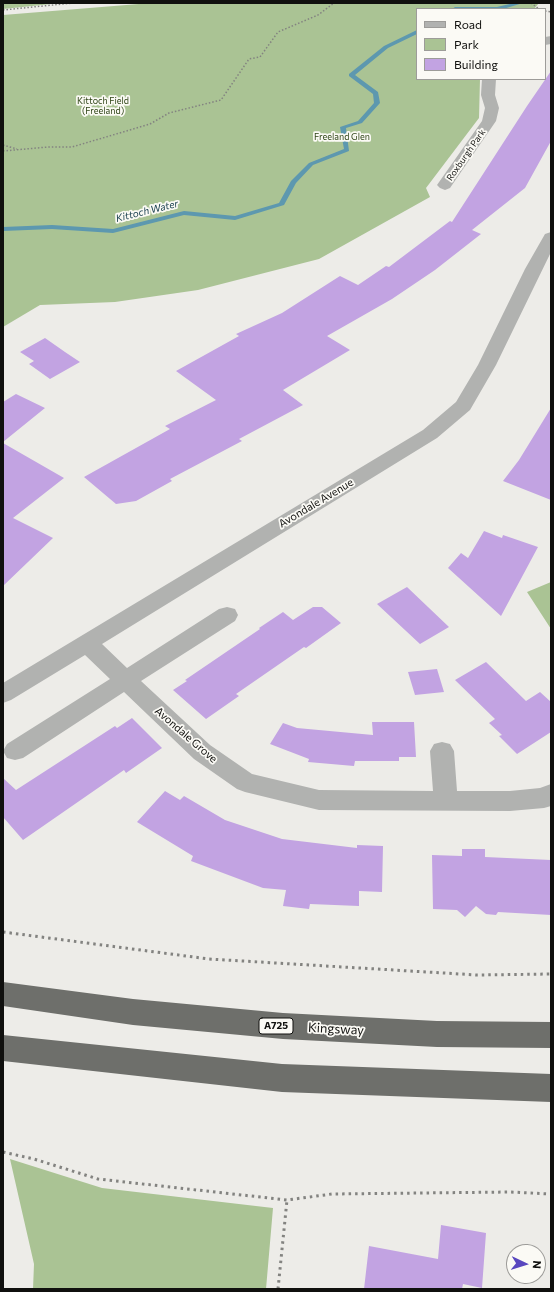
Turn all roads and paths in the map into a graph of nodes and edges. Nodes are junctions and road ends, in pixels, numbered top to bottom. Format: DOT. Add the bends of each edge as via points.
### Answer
graph roads {
  1 [pos="73,3"];
  2 [pos="334,3"];
  3 [pos="3,10"];
  4 [pos="489,80"];
  5 [pos="3,145"];
  6 [pos="20,150"];
  7 [pos="3,151"];
  8 [pos="445,185"];
  9 [pos="551,237"];
  10 [pos="227,615"];
  11 [pos="86,643"];
  12 [pos="125,680"];
  13 [pos="3,694"];
  14 [pos="15,751"];
  15 [pos="442,751"];
  16 [pos="551,794"];
  17 [pos="446,801"];
  18 [pos="3,932"];
  19 [pos="551,974"];
  20 [pos="3,994"];
  21 [pos="551,1036"];
  22 [pos="3,1048"];
  23 [pos="551,1088"];
  24 [pos="3,1152"];
  25 [pos="551,1194"];
  26 [pos="287,1200"];
  27 [pos="278,1289"];
  1 -- 3 [label="path"];
  2 -- 6 [label="path" via="318,15 278,32 260,57 249,59 221,100 169,113 150,124 72,147"];
  4 -- 8 [label="street, Roxburgh Park" via="488,95 492,108 489,121"];
  5 -- 6 [label="path"];
  6 -- 7 [label="path"];
  9 -- 11 [label="street, Avondale Avenue" via="487,365 462,406 430,434"];
  10 -- 12 [label="street"];
  11 -- 12 [label="street, Avondale Grove"];
  11 -- 13 [label="street, Avondale Avenue"];
  12 -- 14 [label="street"];
  12 -- 17 [label="street, Avondale Grove" via="202,752 245,782 319,800"];
  15 -- 17 [label="street"];
  16 -- 17 [label="street, Avondale Grove" via="544,798 510,802"];
  18 -- 19 [label="path" via="209,959 477,975"];
  20 -- 21 [label="highway, Kingsway / A725" via="133,1012 283,1026 436,1034"];
  22 -- 23 [label="highway" via="282,1078"];
  24 -- 26 [label="path" via="98,1179"];
  25 -- 26 [label="path" via="332,1194"];
  26 -- 27 [label="path"];
}
